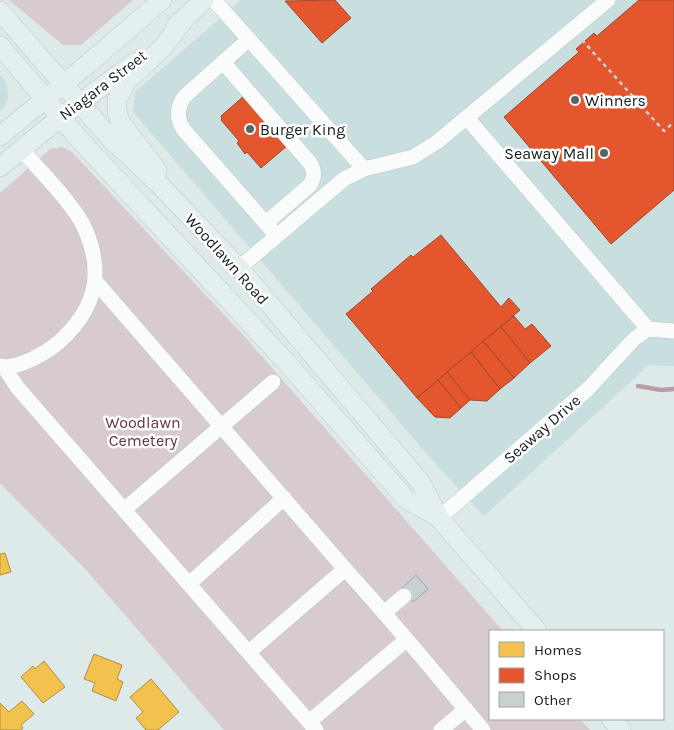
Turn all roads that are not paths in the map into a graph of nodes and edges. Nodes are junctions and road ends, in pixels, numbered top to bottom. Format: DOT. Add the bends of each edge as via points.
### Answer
graph roads {
  1 [pos="162,0"];
  2 [pos="204,0"];
  3 [pos="214,0"];
  4 [pos="608,0"];
  5 [pos="0,12"];
  6 [pos="185,18"];
  7 [pos="249,39"];
  8 [pos="0,46"];
  9 [pos="223,62"];
  10 [pos="63,84"];
  11 [pos="45,98"];
  12 [pos="79,102"];
  13 [pos="61,117"];
  14 [pos="467,118"];
  15 [pos="0,136"];
  16 [pos="21,148"];
  17 [pos="0,168"];
  18 [pos="364,169"];
  19 [pos="266,223"];
  20 [pos="200,230"];
  21 [pos="276,235"];
  22 [pos="238,268"];
  23 [pos="96,282"];
  24 [pos="674,330"];
  25 [pos="644,331"];
  26 [pos="2,366"];
  27 [pos="273,382"];
  28 [pos="222,426"];
  29 [pos="284,498"];
  30 [pos="124,510"];
  31 [pos="440,518"];
  32 [pos="345,569"];
  33 [pos="189,584"];
  34 [pos="404,596"];
  35 [pos="385,612"];
  36 [pos="536,630"];
  37 [pos="406,640"];
  38 [pos="249,652"];
  39 [pos="466,709"];
  40 [pos="313,726"];
  41 [pos="441,730"];
  42 [pos="483,730"];
  1 -- 10 [label="main road, Niagara Street"];
  2 -- 6 [label="main road, Niagara Street"];
  3 -- 7 [label="street"];
  4 -- 14 [label="street"];
  5 -- 10 [label="main road, Woodlawn Road"];
  6 -- 12 [label="main road, Niagara Street" via="127,69"];
  6 -- 20 [label="main road" via="164,46 126,82 117,100 117,111 126,131"];
  7 -- 9 [label="street"];
  7 -- 18 [label="street"];
  8 -- 11 [label="main road, Woodlawn Road"];
  9 -- 19 [label="street" via="183,98 178,109 179,120 183,129"];
  9 -- 19 [label="street" via="313,170 310,185"];
  10 -- 11 [label="main road, Niagara Street"];
  10 -- 12 [label="main road, Woodlawn Road"];
  11 -- 13 [label="main road, Woodlawn Road"];
  11 -- 15 [label="main road, Niagara Street"];
  12 -- 13 [label="main road, Niagara Street"];
  12 -- 20 [label="main road, Woodlawn Road"];
  13 -- 16 [label="main road, Niagara Street"];
  13 -- 31 [label="main road, Woodlawn Road" via="406,498"];
  14 -- 18 [label="street" via="412,157"];
  14 -- 25 [label="street"];
  16 -- 17 [label="main road, Niagara Street"];
  16 -- 23 [label="street" via="85,228"];
  18 -- 21 [label="street" via="337,184"];
  19 -- 21 [label="street"];
  20 -- 22 [label="main road, Woodlawn Road"];
  21 -- 22 [label="street"];
  22 -- 31 [label="main road, Woodlawn Road" via="420,483"];
  23 -- 26 [label="street" via="86,309 62,339 32,359"];
  23 -- 28 [label="street"];
  24 -- 25 [label="street"];
  25 -- 31 [label="street, Seaway Drive" via="588,389"];
  26 -- 30 [label="street"];
  27 -- 28 [label="street"];
  28 -- 29 [label="street"];
  28 -- 30 [label="street"];
  29 -- 32 [label="street"];
  29 -- 33 [label="street"];
  30 -- 33 [label="street"];
  31 -- 36 [label="main road, Woodlawn Road"];
  32 -- 35 [label="street"];
  32 -- 38 [label="street"];
  33 -- 38 [label="street"];
  34 -- 35 [label="street"];
  35 -- 37 [label="street"];
  37 -- 39 [label="street"];
  37 -- 40 [label="street"];
  38 -- 40 [label="street"];
  39 -- 41 [label="street"];
  39 -- 42 [label="street"];
}
